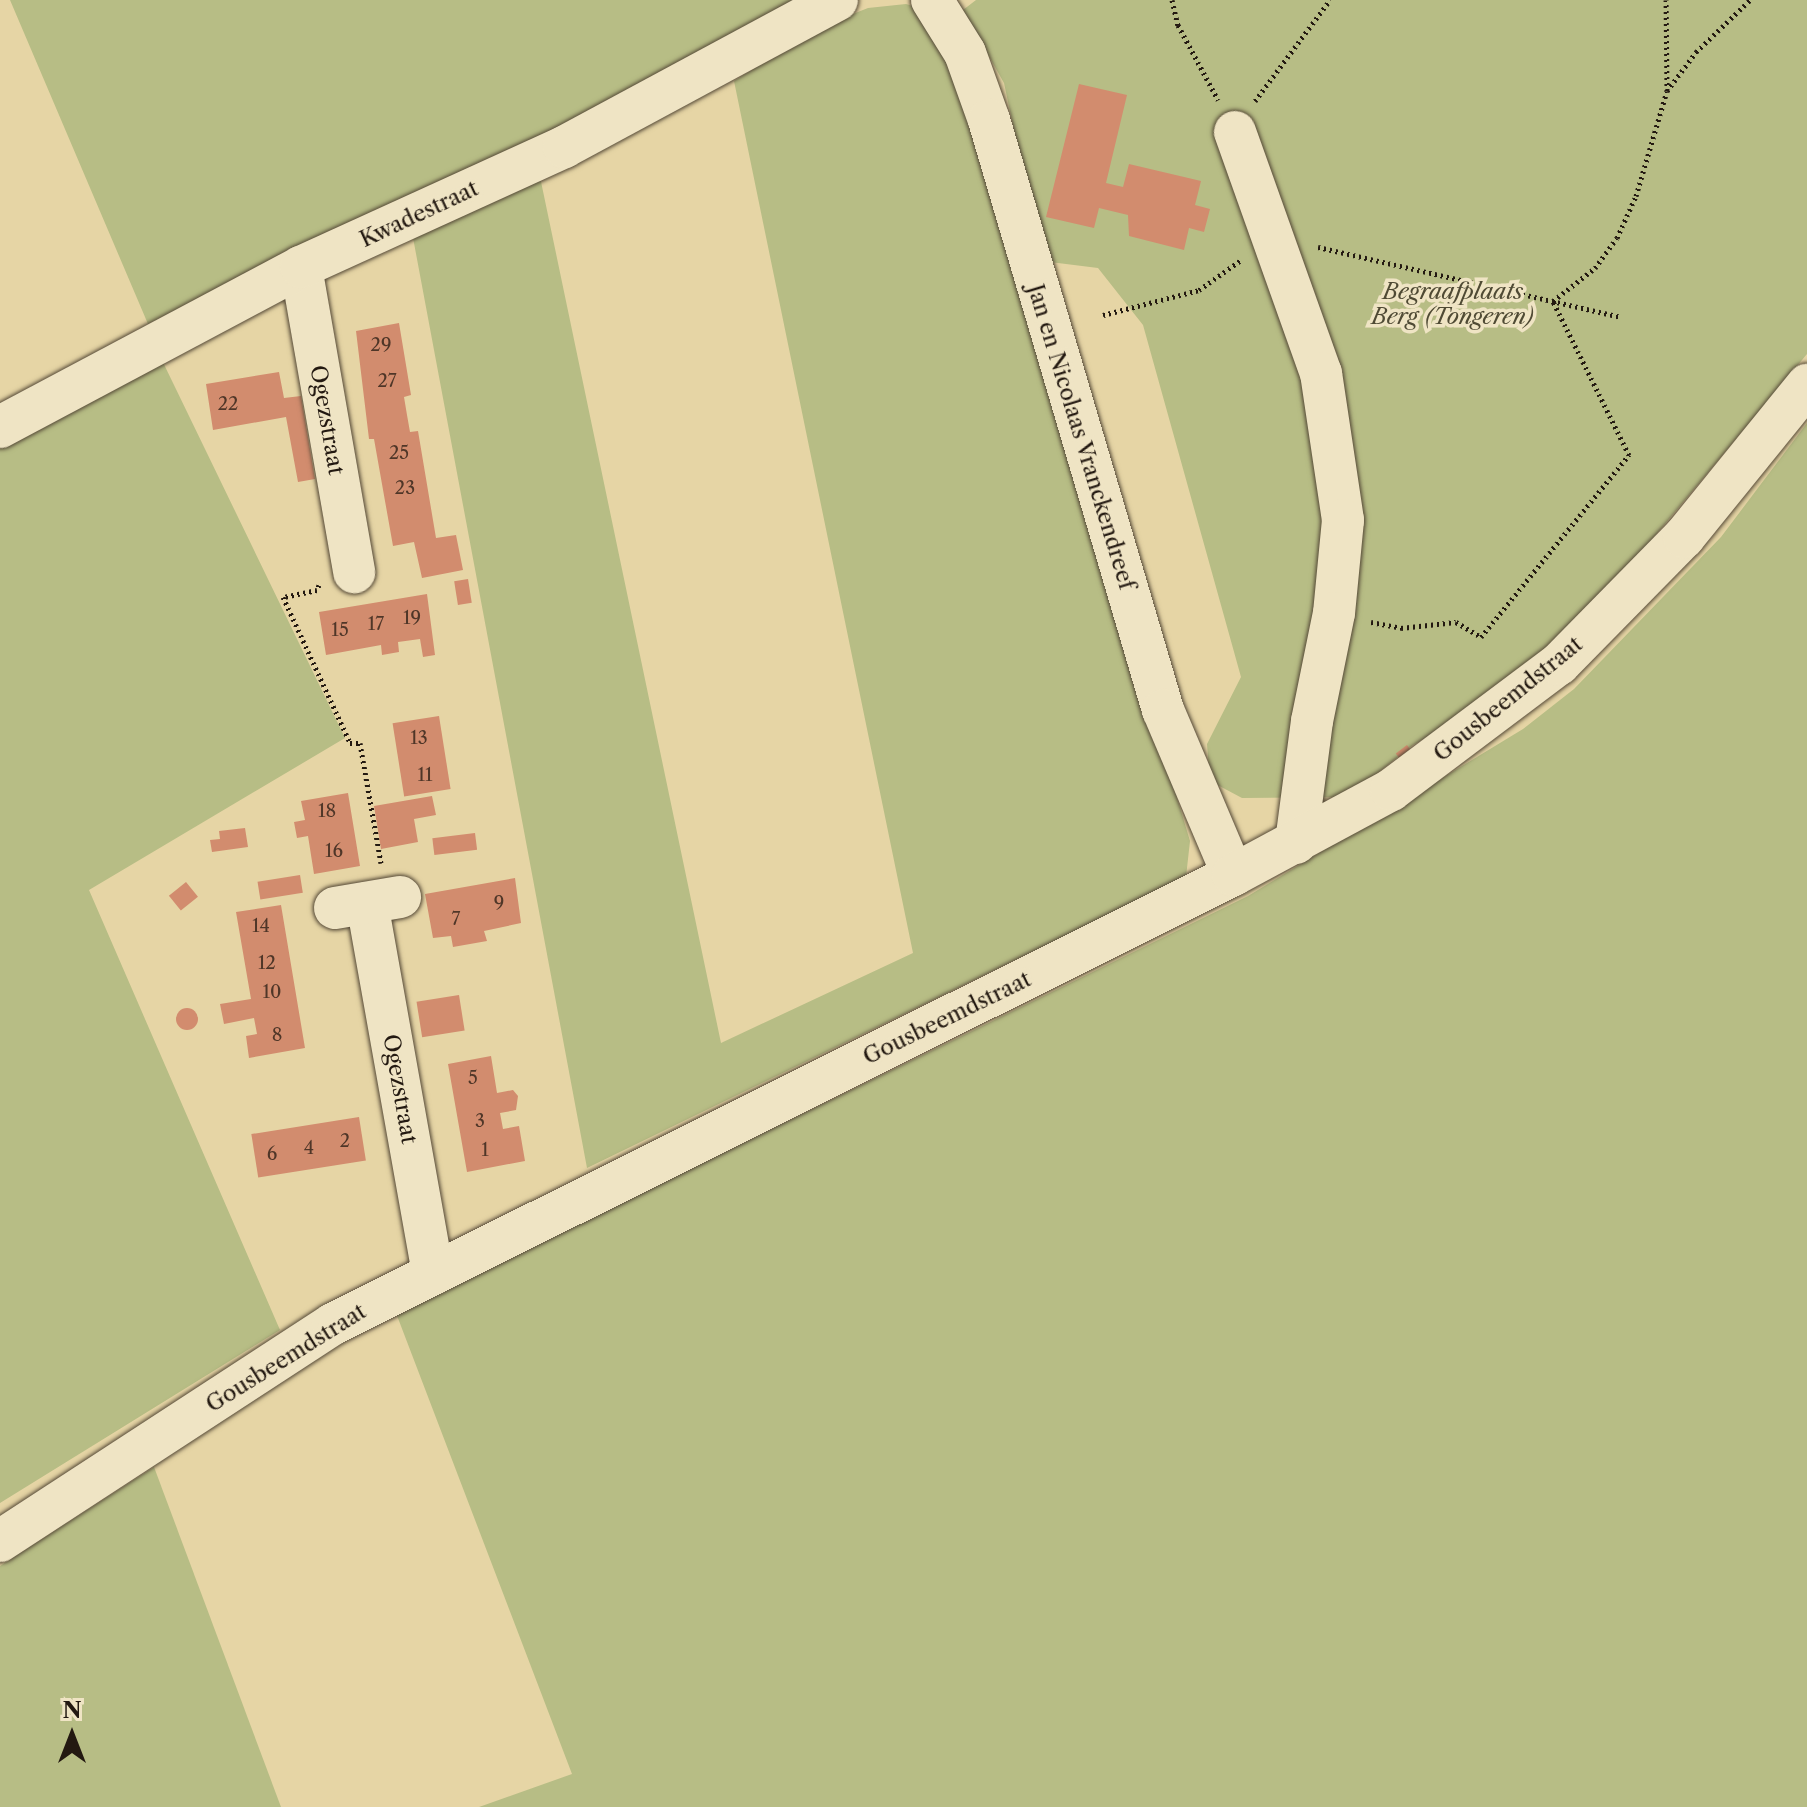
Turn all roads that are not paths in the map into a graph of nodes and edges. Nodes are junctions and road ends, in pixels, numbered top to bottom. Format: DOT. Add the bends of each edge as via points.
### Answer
graph roads {
  1 [pos="837,0"];
  2 [pos="932,0"];
  3 [pos="1235,132"];
  4 [pos="301,267"];
  5 [pos="1807,385"];
  6 [pos="0,427"];
  7 [pos="353,572"];
  8 [pos="1296,843"];
  9 [pos="1233,875"];
  10 [pos="372,902"];
  11 [pos="433,1274"];
  12 [pos="0,1541"];
  1 -- 4 [label="street, Kwadestraat" via="564,147"];
  2 -- 9 [label="street, Jan en Nicolaas Vranckendreef" via="965,53 989,120 1163,710"];
  3 -- 8 [label="street" via="1321,373 1343,520 1334,613 1312,721"];
  4 -- 6 [label="street, Kwadestraat"];
  4 -- 7 [label="street, Ogezstraat"];
  5 -- 8 [label="street, Gousbeemdstraat" via="1684,537 1559,664 1429,764"];
  8 -- 9 [label="street, Gousbeemdstraat"];
  9 -- 11 [label="street, Gousbeemdstraat"];
  10 -- 11 [label="street, Ogezstraat"];
  11 -- 12 [label="street, Gousbeemdstraat" via="333,1324"];
}
